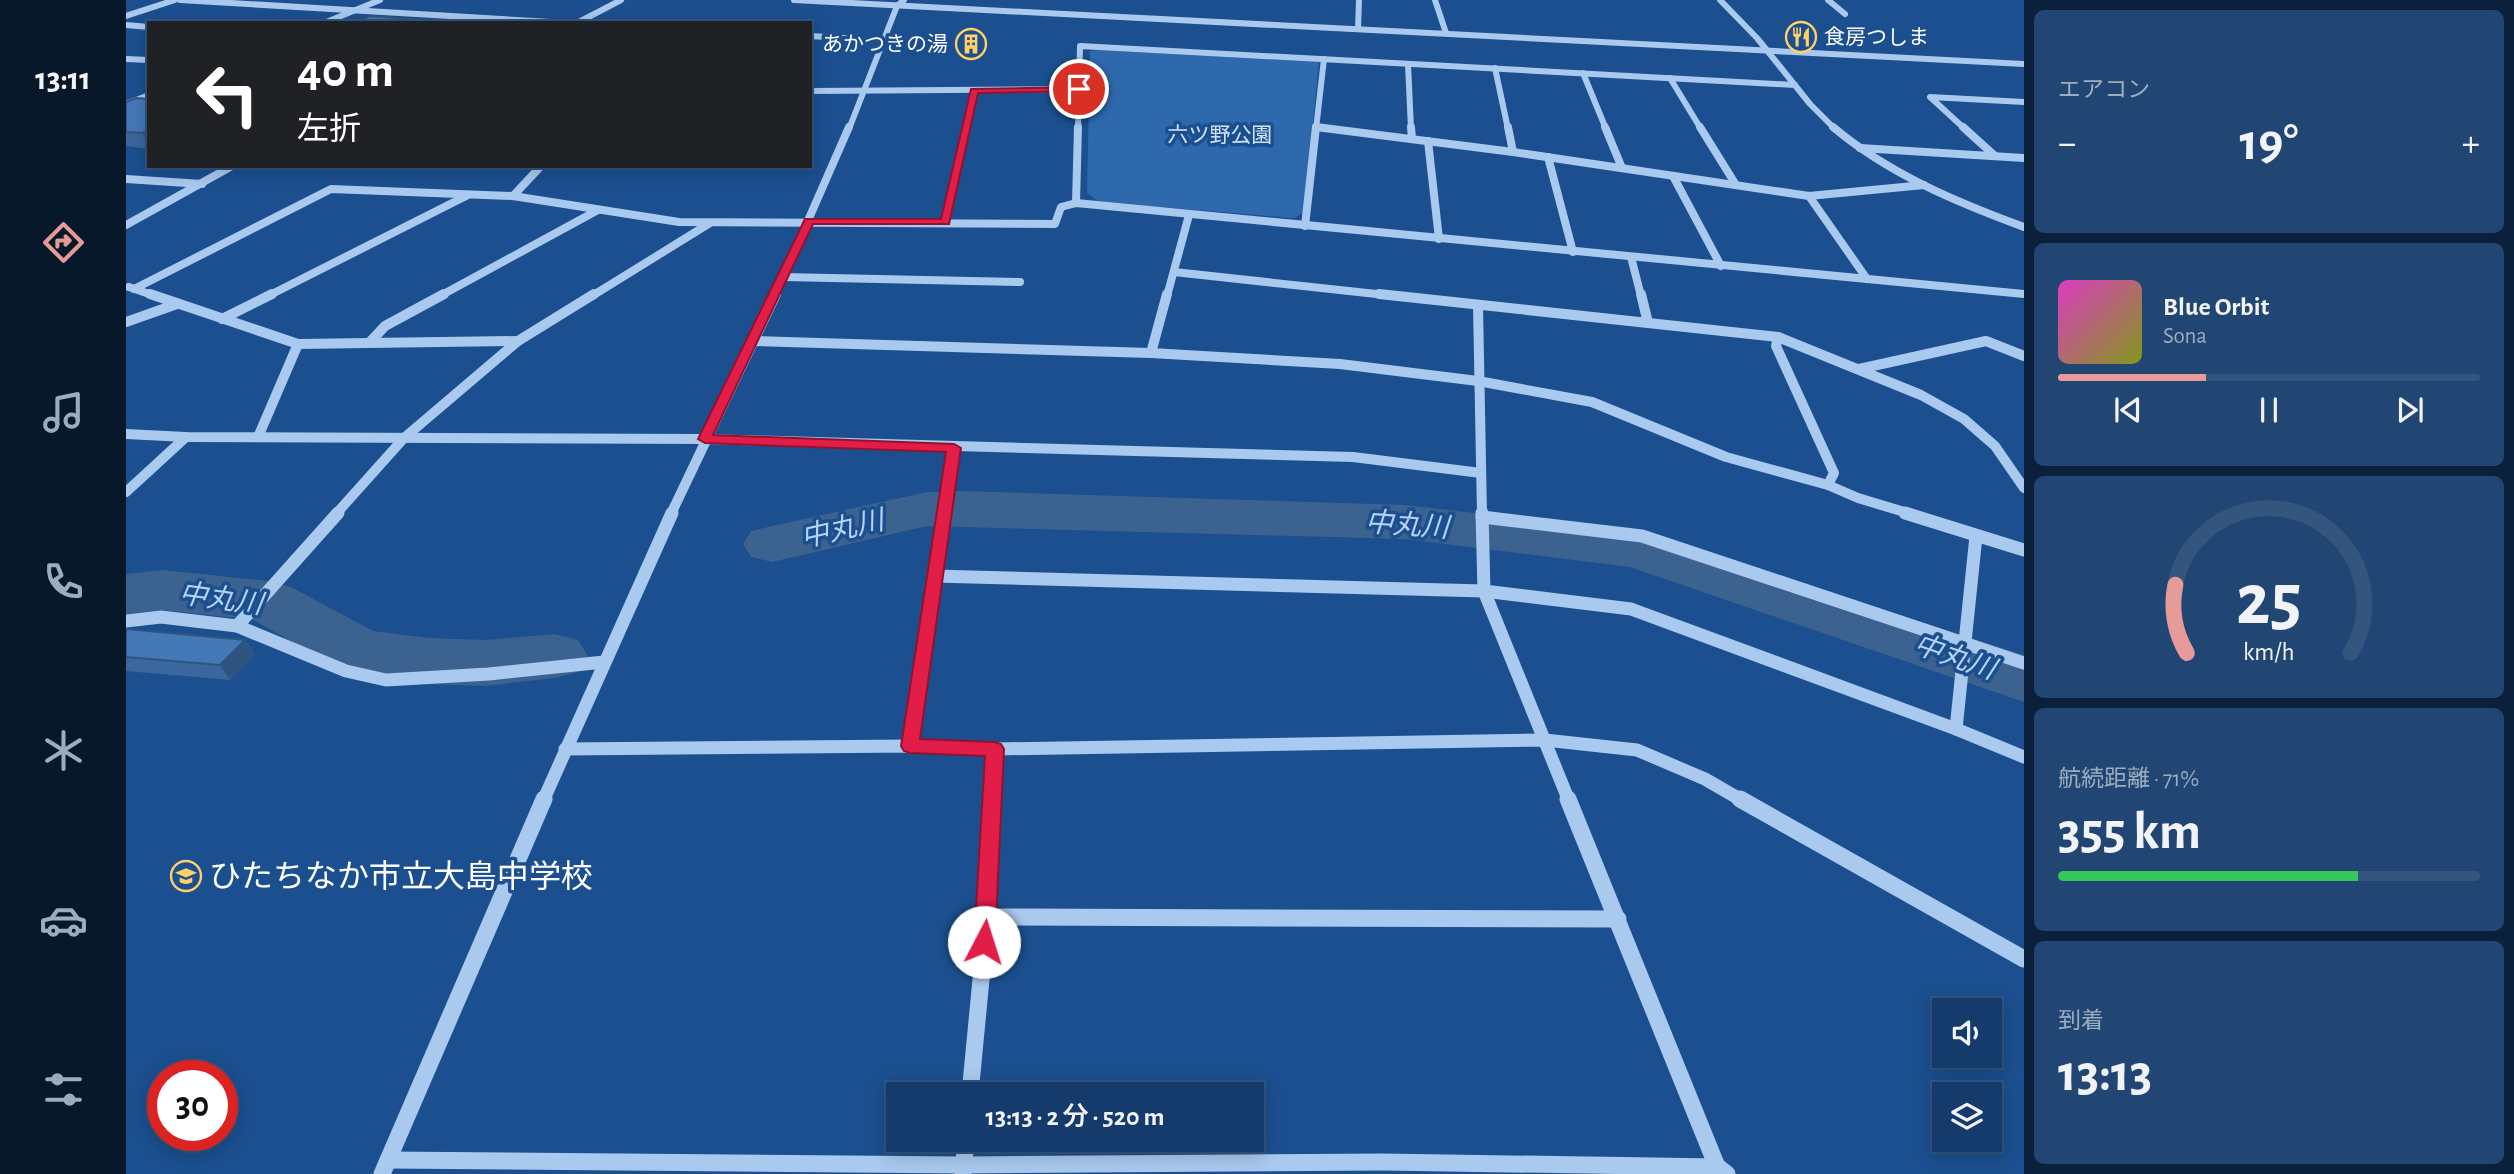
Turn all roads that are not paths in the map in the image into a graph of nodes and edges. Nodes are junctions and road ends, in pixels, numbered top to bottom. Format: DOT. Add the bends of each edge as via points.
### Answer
graph roads {
  1 [pos="175,0"];
  2 [pos="180,0"];
  3 [pos="380,0"];
  4 [pos="621,0"];
  5 [pos="794,0"];
  6 [pos="1359,0"];
  7 [pos="1435,0"];
  8 [pos="1720,0"];
  9 [pos="1828,0"];
  10 [pos="901,3"];
  11 [pos="355,10"];
  12 [pos="1845,14"];
  13 [pos="126,16"];
  14 [pos="329,21"];
  15 [pos="536,21"];
  16 [pos="581,21"];
  17 [pos="126,25"];
  18 [pos="147,27"];
  19 [pos="1358,29"];
  20 [pos="1446,33"];
  21 [pos="812,36"];
  22 [pos="861,39"];
  23 [pos="1768,50"];
  24 [pos="126,59"];
  25 [pos="1324,59"];
  26 [pos="147,60"];
  27 [pos="1408,64"];
  28 [pos="2024,64"];
  29 [pos="1495,68"];
  30 [pos="1583,73"];
  31 [pos="1670,78"];
  32 [pos="1795,85"];
  33 [pos="1079,89"];
  34 [pos="865,90"];
  35 [pos="812,91"];
  36 [pos="974,91"];
  37 [pos="126,95"];
  38 [pos="147,96"];
  39 [pos="2024,102"];
  40 [pos="126,104"];
  41 [pos="1316,127"];
  42 [pos="1412,139"];
  43 [pos="1428,141"];
  44 [pos="1859,148"];
  45 [pos="1513,152"];
  46 [pos="1995,156"];
  47 [pos="1548,157"];
  48 [pos="2024,158"];
  49 [pos="229,168"];
  50 [pos="539,168"];
  51 [pos="1622,168"];
  52 [pos="1673,176"];
  53 [pos="126,179"];
  54 [pos="202,184"];
  55 [pos="1736,185"];
  56 [pos="1924,185"];
  57 [pos="468,195"];
  58 [pos="513,196"];
  59 [pos="1810,196"];
  60 [pos="1076,203"];
  61 [pos="598,210"];
  62 [pos="1189,215"];
  63 [pos="809,221"];
  64 [pos="711,222"];
  65 [pos="946,222"];
  66 [pos="126,225"];
  67 [pos="1305,226"];
  68 [pos="2024,227"];
  69 [pos="1439,239"];
  70 [pos="1573,252"];
  71 [pos="1631,257"];
  72 [pos="1721,266"];
  73 [pos="1174,272"];
  74 [pos="784,277"];
  75 [pos="1867,279"];
  76 [pos="1020,282"];
  77 [pos="130,287"];
  78 [pos="2024,293"];
  79 [pos="177,304"];
  80 [pos="1478,306"];
  81 [pos="222,319"];
  82 [pos="126,323"];
  83 [pos="1648,323"];
  84 [pos="1778,337"];
  85 [pos="518,341"];
  86 [pos="753,341"];
  87 [pos="370,342"];
  88 [pos="298,344"];
  89 [pos="1151,353"];
  90 [pos="2024,356"];
  91 [pos="1859,369"];
  92 [pos="1478,382"];
  93 [pos="126,433"];
  94 [pos="186,437"];
  95 [pos="258,437"];
  96 [pos="404,438"];
  97 [pos="705,439"];
  98 [pos="954,448"];
  99 [pos="1481,473"];
  100 [pos="1828,485"];
  101 [pos="2024,488"];
  102 [pos="126,492"];
  103 [pos="1483,520"];
  104 [pos="1976,536"];
  105 [pos="2024,550"];
  106 [pos="934,576"];
  107 [pos="1484,591"];
  108 [pos="126,621"];
  109 [pos="237,626"];
  110 [pos="1966,643"];
  111 [pos="604,662"];
  112 [pos="2024,663"];
  113 [pos="1956,729"];
  114 [pos="1545,740"];
  115 [pos="910,746"];
  116 [pos="565,749"];
  117 [pos="994,749"];
  118 [pos="2024,757"];
  119 [pos="987,917"];
  120 [pos="1618,919"];
  121 [pos="2024,959"];
  122 [pos="971,1082"];
  123 [pos="385,1167"];
  124 [pos="1384,1168"];
  125 [pos="963,1169"];
  126 [pos="1722,1172"];
  1 -- 13 [label="street"];
  2 -- 11 [label="street"];
  3 -- 11 [label="street"];
  4 -- 16 [label="street"];
  5 -- 10 [label="street"];
  6 -- 19 [label="street"];
  7 -- 20 [label="street"];
  8 -- 23 [label="street"];
  9 -- 12 [label="street"];
  10 -- 19 [label="street"];
  10 -- 34 [label="street"];
  11 -- 14 [label="street"];
  11 -- 15 [label="street"];
  17 -- 18 [label="street"];
  19 -- 20 [label="street"];
  20 -- 23 [label="street"];
  21 -- 22 [label="street"];
  23 -- 28 [label="street"];
  23 -- 32 [label="street"];
  24 -- 26 [label="street"];
  25 -- 27 [label="street"];
  25 -- 33 [label="street" via="1080,46"];
  25 -- 41 [label="street"];
  27 -- 29 [label="street"];
  27 -- 42 [label="street"];
  29 -- 30 [label="street"];
  29 -- 45 [label="street"];
  30 -- 31 [label="street"];
  30 -- 51 [label="street"];
  31 -- 32 [label="street"];
  31 -- 55 [label="street"];
  32 -- 44 [label="street" via="1825,120"];
  33 -- 36 [label="street"];
  33 -- 60 [label="street"];
  34 -- 35 [label="street"];
  34 -- 36 [label="street"];
  34 -- 63 [label="street"];
  36 -- 65 [label="street"];
  37 -- 38 [label="street"];
  38 -- 40 [label="street"];
  39 -- 46 [label="street" via="1930,97"];
  41 -- 42 [label="street"];
  41 -- 67 [label="street"];
  42 -- 43 [label="street"];
  43 -- 45 [label="street"];
  43 -- 69 [label="street"];
  44 -- 46 [label="street"];
  44 -- 56 [label="street"];
  45 -- 47 [label="street"];
  46 -- 48 [label="street"];
  47 -- 51 [label="street"];
  47 -- 70 [label="street"];
  49 -- 54 [label="street"];
  50 -- 58 [label="street"];
  51 -- 52 [label="street"];
  52 -- 55 [label="street"];
  52 -- 72 [label="street"];
  53 -- 54 [label="street"];
  54 -- 66 [label="street"];
  55 -- 59 [label="street"];
  56 -- 59 [label="street"];
  56 -- 68 [label="street"];
  57 -- 58 [label="street"];
  57 -- 77 [label="street" via="331,189"];
  57 -- 81 [label="street"];
  58 -- 61 [label="street"];
  59 -- 75 [label="street"];
  60 -- 62 [label="street"];
  60 -- 65 [label="street" via="1060,207 1055,224"];
  61 -- 64 [label="street"];
  61 -- 87 [label="street" via="385,326"];
  62 -- 67 [label="street"];
  62 -- 73 [label="street"];
  63 -- 64 [label="street"];
  63 -- 65 [label="street"];
  63 -- 74 [label="street"];
  64 -- 85 [label="street"];
  67 -- 69 [label="street"];
  69 -- 70 [label="street"];
  70 -- 71 [label="street"];
  71 -- 72 [label="street"];
  71 -- 83 [label="street"];
  72 -- 75 [label="street"];
  73 -- 80 [label="street"];
  73 -- 89 [label="street"];
  74 -- 76 [label="street"];
  74 -- 86 [label="street"];
  75 -- 78 [label="street"];
  77 -- 79 [label="street"];
  79 -- 81 [label="street"];
  79 -- 82 [label="street"];
  80 -- 83 [label="street"];
  80 -- 92 [label="street"];
  81 -- 88 [label="street"];
  83 -- 84 [label="street"];
  84 -- 91 [label="street"];
  84 -- 100 [label="street" via="1776,346 1834,473"];
  85 -- 87 [label="street"];
  85 -- 96 [label="street"];
  86 -- 89 [label="street"];
  86 -- 97 [label="street"];
  87 -- 88 [label="street"];
  88 -- 95 [label="street"];
  89 -- 92 [label="street" via="1340,365"];
  90 -- 91 [label="street" via="1986,341"];
  91 -- 101 [label="street" via="1964,419 1995,446"];
  92 -- 99 [label="street"];
  92 -- 100 [label="street" via="1592,402 1726,457"];
  93 -- 94 [label="street"];
  94 -- 95 [label="street"];
  94 -- 102 [label="street"];
  95 -- 96 [label="street"];
  96 -- 97 [label="street"];
  96 -- 109 [label="street"];
  97 -- 98 [label="street"];
  97 -- 111 [label="street"];
  98 -- 99 [label="street" via="1353,457"];
  98 -- 106 [label="street"];
  99 -- 103 [label="street"];
  100 -- 104 [label="street"];
  103 -- 107 [label="street"];
  103 -- 110 [label="street" via="1642,536"];
  104 -- 105 [label="street"];
  104 -- 110 [label="street"];
  106 -- 107 [label="street"];
  106 -- 115 [label="street"];
  107 -- 113 [label="street" via="1630,609"];
  107 -- 114 [label="street"];
  108 -- 109 [label="street" via="161,617"];
  109 -- 111 [label="street" via="346,671 386,680"];
  110 -- 112 [label="street"];
  110 -- 113 [label="street"];
  111 -- 116 [label="street"];
  113 -- 118 [label="street"];
  114 -- 117 [label="street"];
  114 -- 120 [label="street"];
  114 -- 121 [label="street" via="1637,750 1705,779"];
  115 -- 116 [label="street"];
  115 -- 117 [label="street"];
  116 -- 123 [label="street"];
  117 -- 119 [label="street"];
  119 -- 120 [label="street"];
  119 -- 122 [label="street"];
  120 -- 126 [label="street"];
  123 -- 125 [label="street"];
  124 -- 125 [label="street"];
  124 -- 126 [label="street"];
}
